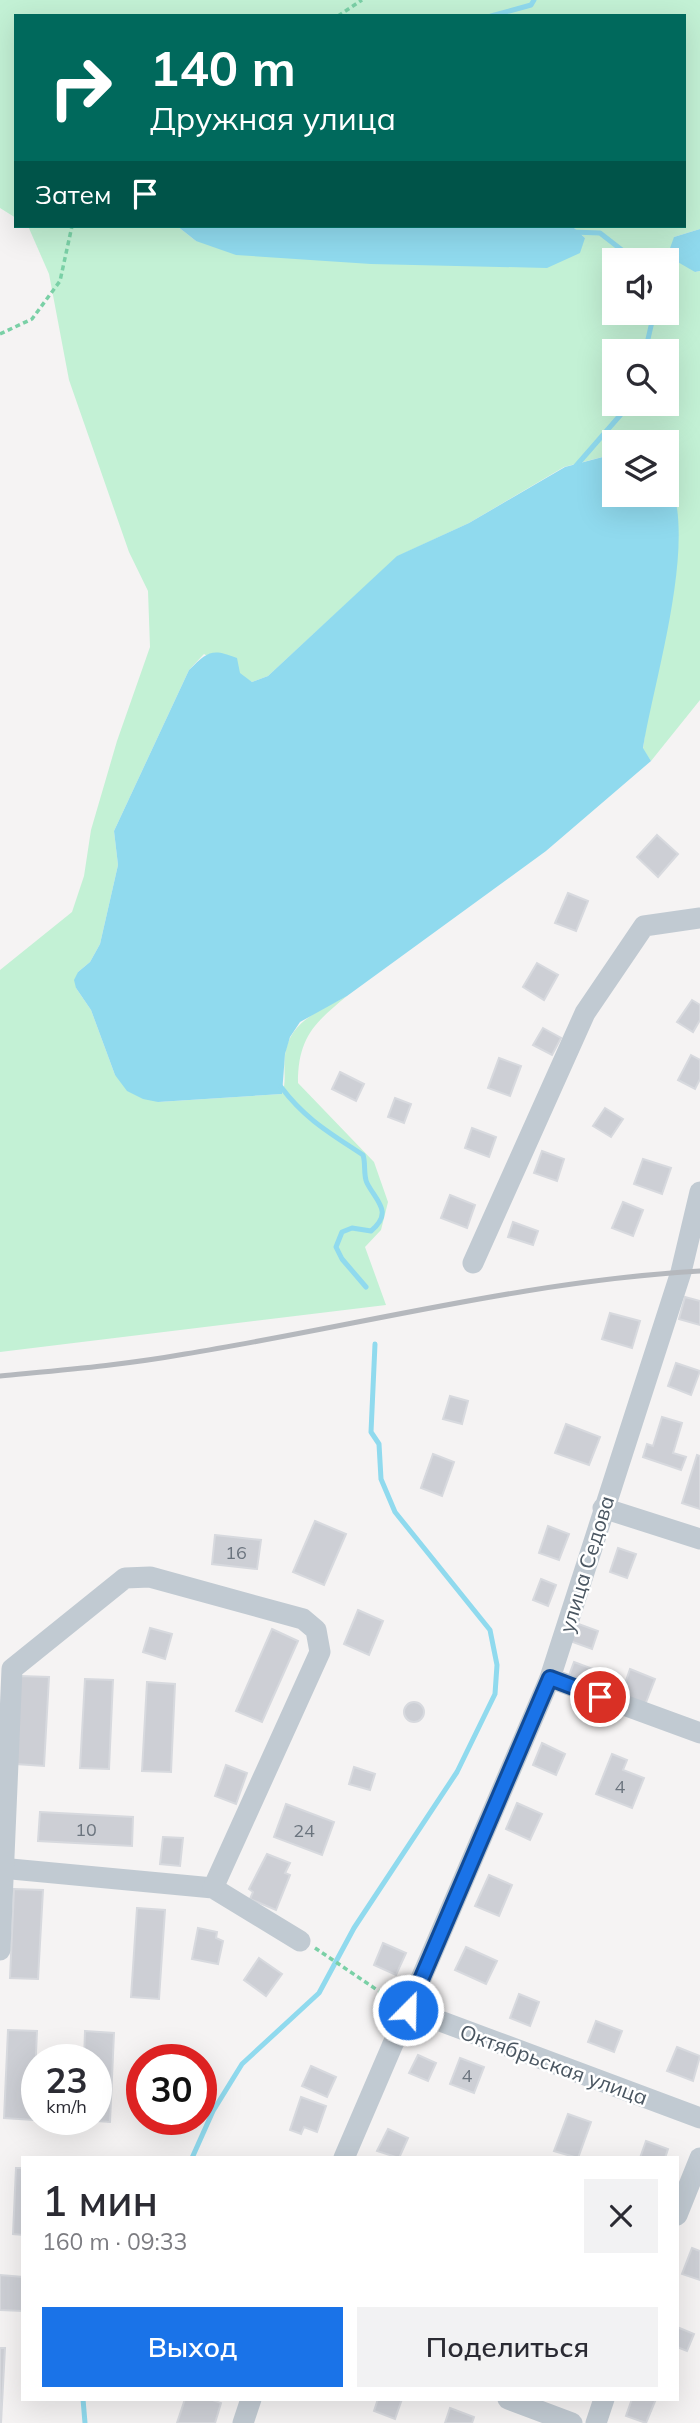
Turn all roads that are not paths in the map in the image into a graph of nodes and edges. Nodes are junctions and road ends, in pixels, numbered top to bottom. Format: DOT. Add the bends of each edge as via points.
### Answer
graph roads {
  1 [pos="700,918"];
  2 [pos="700,1192"];
  3 [pos="473,1263"];
  4 [pos="603,1508"];
  5 [pos="700,1539"];
  6 [pos="550,1678"];
  7 [pos="700,1733"];
  8 [pos="2,1868"];
  9 [pos="213,1888"];
  10 [pos="305,1943"];
  11 [pos="0,1951"];
  12 [pos="408,2010"];
  13 [pos="700,2118"];
  14 [pos="345,2156"];
  15 [pos="700,2158"];
  16 [pos="679,2210"];
  17 [pos="250,2401"];
  18 [pos="513,2401"];
  19 [pos="603,2401"];
  20 [pos="243,2423"];
  21 [pos="572,2423"];
  22 [pos="596,2423"];
  1 -- 3 [label="street" via="644,926 585,1013"];
  2 -- 4 [label="street, улица Седова" via="681,1272"];
  4 -- 5 [label="street"];
  4 -- 6 [label="street, улица Седова"];
  6 -- 7 [label="street"];
  6 -- 12 [label="street, улица Седова"];
  8 -- 9 [label="street"];
  8 -- 9 [label="street" via="12,1669 125,1578 150,1577 303,1619 316,1630 320,1653"];
  8 -- 11 [label="street"];
  9 -- 10 [label="street"];
  12 -- 13 [label="street, Октябрьская улица"];
  12 -- 14 [label="street, улица Седова"];
  15 -- 16 [label="street"];
  17 -- 20 [label="street"];
  18 -- 21 [label="street"];
  19 -- 22 [label="street"];
}
